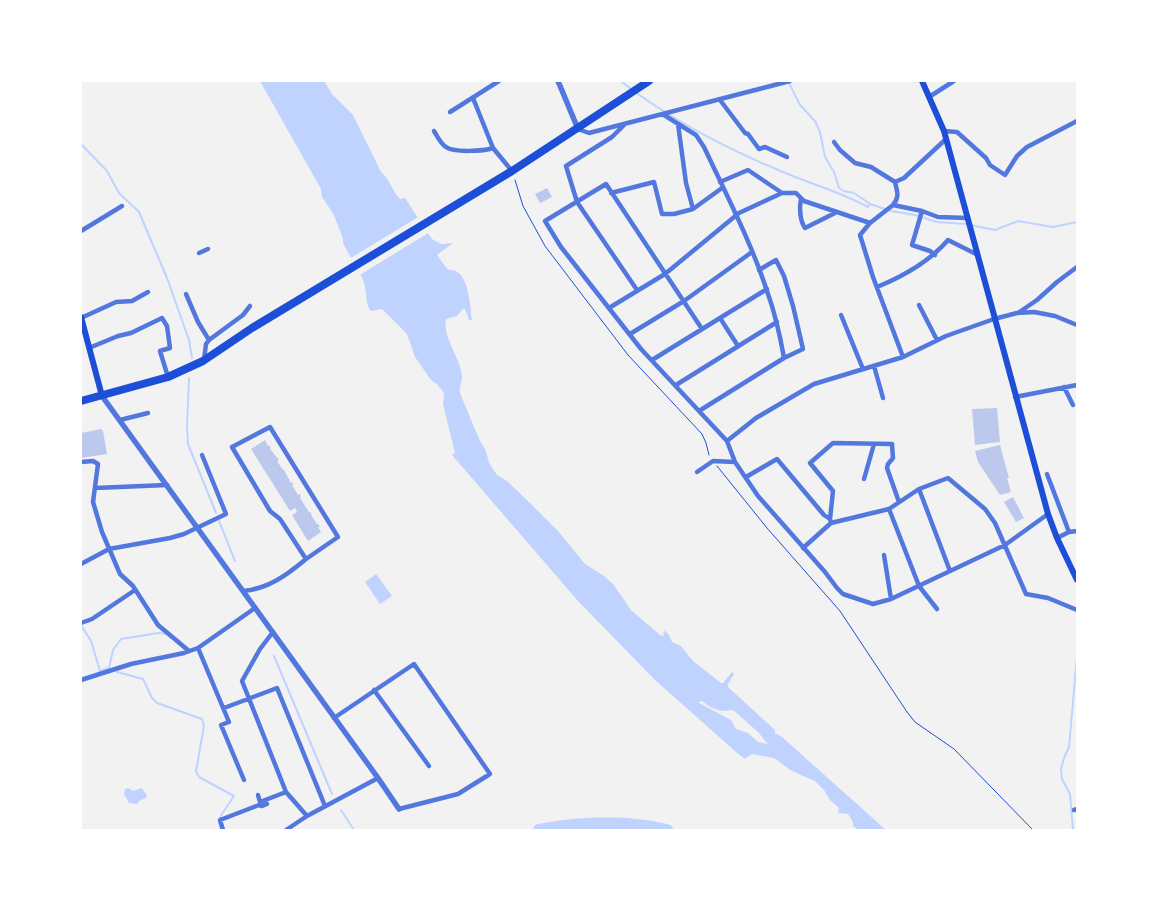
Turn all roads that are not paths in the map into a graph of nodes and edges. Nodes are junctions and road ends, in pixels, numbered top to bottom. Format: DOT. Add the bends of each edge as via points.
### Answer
graph roads {
  1 [pos="500,81"];
  2 [pos="558,81"];
  3 [pos="649,81"];
  4 [pos="790,81"];
  5 [pos="922,81"];
  6 [pos="954,81"];
  7 [pos="929,97"];
  8 [pos="473,98"];
  9 [pos="720,100"];
  10 [pos="450,112"];
  11 [pos="664,115"];
  12 [pos="1077,121"];
  13 [pos="625,124"];
  14 [pos="678,124"];
  15 [pos="578,129"];
  16 [pos="434,131"];
  17 [pos="944,131"];
  18 [pos="946,139"];
  19 [pos="834,142"];
  20 [pos="494,148"];
  21 [pos="787,157"];
  22 [pos="512,171"];
  23 [pos="895,182"];
  24 [pos="721,185"];
  25 [pos="611,193"];
  26 [pos="782,193"];
  27 [pos="801,200"];
  28 [pos="577,202"];
  29 [pos="122,206"];
  30 [pos="891,206"];
  31 [pos="693,209"];
  32 [pos="922,212"];
  33 [pos="835,213"];
  34 [pos="735,216"];
  35 [pos="967,219"];
  36 [pos="870,223"];
  37 [pos="81,231"];
  38 [pos="208,249"];
  39 [pos="752,252"];
  40 [pos="199,253"];
  41 [pos="976,254"];
  42 [pos="935,255"];
  43 [pos="1077,267"];
  44 [pos="759,270"];
  45 [pos="665,274"];
  46 [pos="877,287"];
  47 [pos="767,289"];
  48 [pos="637,290"];
  49 [pos="148,292"];
  50 [pos="186,294"];
  51 [pos="684,301"];
  52 [pos="250,306"];
  53 [pos="919,306"];
  54 [pos="609,308"];
  55 [pos="1017,313"];
  56 [pos="841,315"];
  57 [pos="81,317"];
  58 [pos="720,318"];
  59 [pos="994,319"];
  60 [pos="777,322"];
  61 [pos="1077,325"];
  62 [pos="702,329"];
  63 [pos="83,334"];
  64 [pos="630,334"];
  65 [pos="209,340"];
  66 [pos="937,340"];
  67 [pos="738,346"];
  68 [pos="89,348"];
  69 [pos="903,357"];
  70 [pos="784,358"];
  71 [pos="652,360"];
  72 [pos="204,361"];
  73 [pos="874,366"];
  74 [pos="863,369"];
  75 [pos="168,377"];
  76 [pos="676,385"];
  77 [pos="1077,385"];
  78 [pos="1064,387"];
  79 [pos="102,396"];
  80 [pos="1015,397"];
  81 [pos="883,398"];
  82 [pos="81,401"];
  83 [pos="1073,405"];
  84 [pos="699,411"];
  85 [pos="148,413"];
  86 [pos="120,420"];
  87 [pos="727,441"];
  88 [pos="874,444"];
  89 [pos="202,455"];
  90 [pos="81,462"];
  91 [pos="735,462"];
  92 [pos="697,472"];
  93 [pos="1047,474"];
  94 [pos="746,477"];
  95 [pos="864,478"];
  96 [pos="167,485"];
  97 [pos="95,488"];
  98 [pos="918,489"];
  99 [pos="900,502"];
  100 [pos="889,509"];
  101 [pos="1048,514"];
  102 [pos="830,521"];
  103 [pos="198,528"];
  104 [pos="1077,531"];
  105 [pos="1069,532"];
  106 [pos="1057,538"];
  107 [pos="1005,545"];
  108 [pos="803,548"];
  109 [pos="109,549"];
  110 [pos="884,555"];
  111 [pos="306,559"];
  112 [pos="81,564"];
  113 [pos="950,571"];
  114 [pos="1077,580"];
  115 [pos="919,586"];
  116 [pos="135,590"];
  117 [pos="243,591"];
  118 [pos="890,599"];
  119 [pos="255,608"];
  120 [pos="937,609"];
  121 [pos="1077,610"];
  122 [pos="81,623"];
  123 [pos="273,632"];
  124 [pos="198,648"];
  125 [pos="189,651"];
  126 [pos="81,680"];
  127 [pos="374,690"];
  128 [pos="248,699"];
  129 [pos="224,708"];
  130 [pos="334,718"];
  131 [pos="429,766"];
  132 [pos="378,778"];
  133 [pos="244,780"];
  134 [pos="286,792"];
  135 [pos="258,795"];
  136 [pos="267,804"];
  137 [pos="325,806"];
  138 [pos="399,809"];
  139 [pos="307,816"];
  140 [pos="289,829"];
  141 [pos="223,830"];
  1 -- 8 [label="street"];
  2 -- 15 [label="street"];
  3 -- 15 [label="highway"];
  4 -- 9 [label="street"];
  5 -- 7 [label="main road"];
  6 -- 7 [label="street"];
  7 -- 17 [label="main road"];
  8 -- 10 [label="street"];
  8 -- 20 [label="street"];
  9 -- 11 [label="street"];
  9 -- 21 [label="street" via="759,149 765,147"];
  11 -- 13 [label="street"];
  11 -- 14 [label="street"];
  12 -- 17 [label="street" via="1027,147 1005,175 990,166 986,158 957,132"];
  13 -- 15 [label="street" via="589,133"];
  13 -- 28 [label="street" via="612,137 566,166"];
  14 -- 24 [label="street" via="700,140"];
  14 -- 31 [label="street"];
  15 -- 22 [label="highway"];
  16 -- 20 [label="street" via="446,147 454,150"];
  17 -- 18 [label="main road"];
  18 -- 23 [label="street" via="904,178"];
  18 -- 35 [label="main road"];
  19 -- 23 [label="street" via="855,163 871,167"];
  20 -- 22 [label="street"];
  22 -- 72 [label="highway"];
  23 -- 30 [label="street" via="897,200"];
  24 -- 26 [label="street" via="748,170"];
  24 -- 31 [label="street"];
  24 -- 34 [label="street"];
  25 -- 28 [label="street" via="606,184"];
  25 -- 31 [label="street" via="654,182 662,214"];
  25 -- 45 [label="street"];
  26 -- 27 [label="street" via="796,193"];
  26 -- 34 [label="street"];
  27 -- 33 [label="street"];
  27 -- 33 [label="street" via="805,228"];
  28 -- 48 [label="street"];
  28 -- 54 [label="street" via="545,222"];
  29 -- 37 [label="street"];
  30 -- 32 [label="street"];
  30 -- 36 [label="street"];
  32 -- 35 [label="street"];
  32 -- 42 [label="street" via="912,245"];
  33 -- 36 [label="street"];
  34 -- 39 [label="street"];
  34 -- 45 [label="street"];
  35 -- 41 [label="main road"];
  36 -- 46 [label="street" via="860,235"];
  38 -- 40 [label="street"];
  39 -- 44 [label="street"];
  39 -- 51 [label="street"];
  41 -- 42 [label="street" via="948,240"];
  41 -- 59 [label="main road"];
  42 -- 46 [label="street"];
  43 -- 55 [label="street"];
  44 -- 47 [label="street"];
  44 -- 70 [label="street" via="776,260 793,306 802,349"];
  45 -- 48 [label="street"];
  45 -- 51 [label="street"];
  46 -- 69 [label="street"];
  47 -- 58 [label="street"];
  47 -- 60 [label="street"];
  48 -- 54 [label="street"];
  49 -- 57 [label="street"];
  50 -- 65 [label="street"];
  51 -- 62 [label="street"];
  51 -- 64 [label="street"];
  52 -- 65 [label="street"];
  53 -- 66 [label="street"];
  54 -- 64 [label="street"];
  55 -- 59 [label="street"];
  55 -- 61 [label="street" via="1055,316"];
  56 -- 74 [label="street"];
  57 -- 63 [label="main road"];
  58 -- 62 [label="street"];
  58 -- 67 [label="street"];
  59 -- 66 [label="street"];
  59 -- 80 [label="main road"];
  60 -- 67 [label="street"];
  60 -- 70 [label="street"];
  62 -- 71 [label="street"];
  63 -- 68 [label="main road"];
  64 -- 71 [label="street"];
  65 -- 72 [label="street"];
  66 -- 69 [label="street"];
  67 -- 76 [label="street"];
  68 -- 75 [label="street" via="162,318 167,326 170,348 160,351"];
  68 -- 79 [label="main road"];
  69 -- 73 [label="street"];
  70 -- 84 [label="street"];
  71 -- 76 [label="street"];
  72 -- 75 [label="highway"];
  73 -- 74 [label="street"];
  73 -- 81 [label="street"];
  74 -- 87 [label="street" via="814,384 756,418"];
  75 -- 79 [label="highway"];
  76 -- 84 [label="street"];
  77 -- 78 [label="street"];
  78 -- 80 [label="street"];
  78 -- 83 [label="street"];
  79 -- 82 [label="highway"];
  79 -- 86 [label="street"];
  80 -- 101 [label="main road"];
  84 -- 87 [label="street"];
  85 -- 86 [label="street"];
  86 -- 96 [label="street"];
  87 -- 91 [label="street"];
  88 -- 95 [label="street"];
  88 -- 99 [label="street" via="892,444 892,458 887,468"];
  88 -- 102 [label="street" via="833,443 810,462 833,491"];
  89 -- 103 [label="street" via="226,514"];
  90 -- 97 [label="street" via="93,460 98,464"];
  91 -- 92 [label="street" via="713,462"];
  91 -- 94 [label="street"];
  93 -- 105 [label="street"];
  94 -- 102 [label="street" via="777,459"];
  94 -- 108 [label="street" via="758,496"];
  96 -- 97 [label="street"];
  96 -- 103 [label="street"];
  97 -- 109 [label="street" via="93,502"];
  98 -- 99 [label="street"];
  98 -- 107 [label="street" via="948,478 985,509"];
  98 -- 113 [label="street"];
  99 -- 100 [label="street"];
  100 -- 102 [label="street"];
  100 -- 115 [label="street"];
  101 -- 106 [label="main road"];
  101 -- 107 [label="street"];
  102 -- 108 [label="street"];
  103 -- 109 [label="street" via="170,538"];
  103 -- 117 [label="street"];
  104 -- 105 [label="street"];
  105 -- 106 [label="street"];
  106 -- 114 [label="main road"];
  107 -- 113 [label="street"];
  107 -- 121 [label="street" via="1026,594 1048,598"];
  108 -- 118 [label="street" via="843,594 873,604"];
  109 -- 112 [label="street"];
  109 -- 116 [label="street" via="120,574"];
  110 -- 118 [label="street"];
  111 -- 111 [label="street" via="338,537 270,427 232,447 270,511 280,520"];
  111 -- 117 [label="street" via="283,577 254,590"];
  113 -- 115 [label="street"];
  115 -- 118 [label="street"];
  115 -- 120 [label="street"];
  116 -- 122 [label="street"];
  116 -- 125 [label="street" via="158,625"];
  117 -- 119 [label="street"];
  119 -- 123 [label="street"];
  119 -- 124 [label="street"];
  123 -- 128 [label="street" via="242,681"];
  123 -- 130 [label="street"];
  124 -- 125 [label="street"];
  124 -- 129 [label="street"];
  125 -- 126 [label="street"];
  127 -- 130 [label="street"];
  127 -- 131 [label="street"];
  127 -- 138 [label="street" via="414,664 490,774 458,794"];
  128 -- 129 [label="street"];
  128 -- 134 [label="street"];
  128 -- 137 [label="street" via="277,688"];
  129 -- 133 [label="street" via="229,722 220,725"];
  130 -- 132 [label="street"];
  132 -- 137 [label="street"];
  132 -- 138 [label="street"];
  134 -- 135 [label="street" via="260,802"];
  134 -- 139 [label="street"];
  136 -- 141 [label="street" via="220,820"];
  137 -- 139 [label="street"];
  139 -- 140 [label="street"];
}
